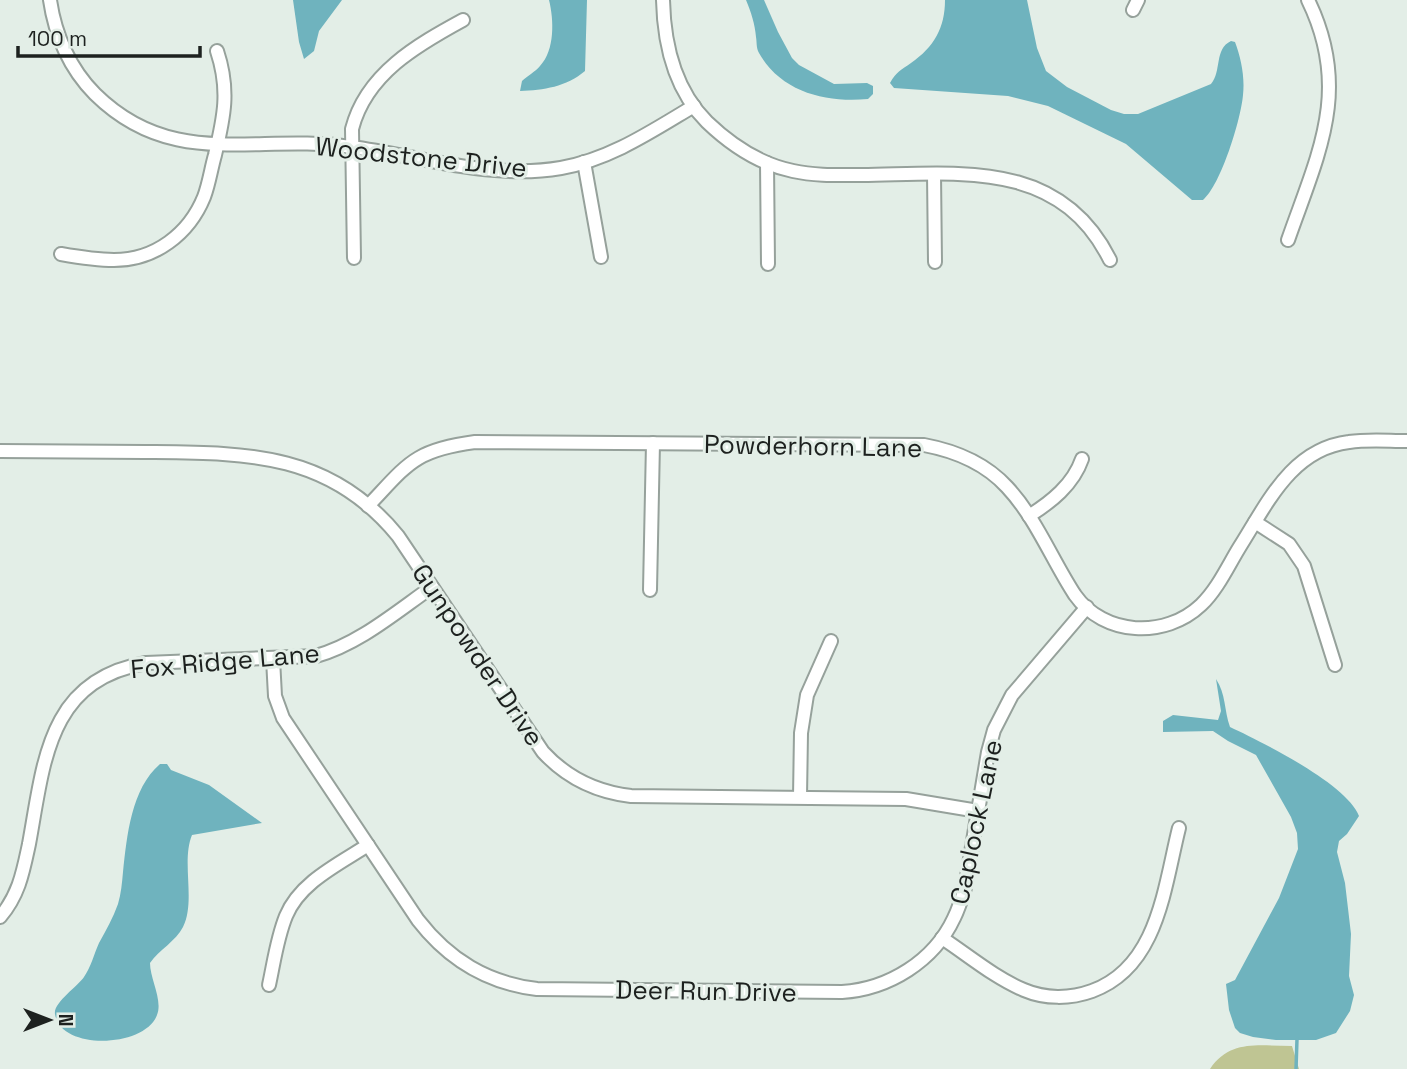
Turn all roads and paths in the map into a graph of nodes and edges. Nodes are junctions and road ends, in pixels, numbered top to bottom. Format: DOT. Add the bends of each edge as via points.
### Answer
graph roads {
  1 [pos="50,0"];
  2 [pos="663,0"];
  3 [pos="1308,0"];
  4 [pos="463,20"];
  5 [pos="217,51"];
  6 [pos="694,106"];
  7 [pos="217,145"];
  8 [pos="352,147"];
  9 [pos="584,162"];
  10 [pos="767,163"];
  11 [pos="934,174"];
  12 [pos="1288,240"];
  13 [pos="61,254"];
  14 [pos="601,257"];
  15 [pos="354,258"];
  16 [pos="1110,260"];
  17 [pos="935,262"];
  18 [pos="768,264"];
  19 [pos="1407,441"];
  20 [pos="653,443"];
  21 [pos="0,451"];
  22 [pos="1082,459"];
  23 [pos="368,506"];
  24 [pos="1028,516"];
  25 [pos="1255,522"];
  26 [pos="432,587"];
  27 [pos="650,590"];
  28 [pos="1087,607"];
  29 [pos="831,641"];
  30 [pos="273,659"];
  31 [pos="1335,665"];
  32 [pos="800,797"];
  33 [pos="978,811"];
  34 [pos="1179,828"];
  35 [pos="368,845"];
  36 [pos="0,917"];
  37 [pos="942,938"];
  38 [pos="269,985"];
  1 -- 7 [label="street, Woodstone Drive" via="59,36 74,67 108,106 162,136"];
  2 -- 6 [label="street" via="669,55"];
  3 -- 12 [label="street" via="1325,46 1329,107 1324,140"];
  4 -- 8 [label="street" via="410,50 380,79 356,115"];
  5 -- 7 [label="street" via="226,86"];
  6 -- 9 [label="street, Woodstone Drive" via="636,141"];
  6 -- 10 [label="street" via="728,141"];
  7 -- 8 [label="street, Woodstone Drive"];
  7 -- 13 [label="street" via="199,208 170,242 123,260"];
  8 -- 9 [label="street, Woodstone Drive" via="505,171"];
  8 -- 15 [label="street"];
  9 -- 14 [label="street"];
  10 -- 11 [label="street" via="819,175"];
  10 -- 18 [label="street"];
  11 -- 16 [label="street" via="996,176 1044,191 1081,217"];
  11 -- 17 [label="street"];
  19 -- 25 [label="street, Powderhorn Lane" via="1348,442 1315,452 1285,477"];
  20 -- 23 [label="street, Powderhorn Lane" via="492,441 438,448 407,465"];
  20 -- 24 [label="street, Powderhorn Lane" via="936,447 989,471"];
  20 -- 27 [label="street"];
  21 -- 23 [label="street, Gunpowder Drive" via="262,457 322,476"];
  22 -- 24 [label="street" via="1057,496"];
  23 -- 26 [label="street, Gunpowder Drive" via="398,536"];
  24 -- 28 [label="street, Powderhorn Lane"];
  25 -- 28 [label="street, Powderhorn Lane" via="1201,606 1178,621 1156,628 1128,628 1104,620"];
  25 -- 31 [label="street" via="1289,544 1304,566"];
  26 -- 30 [label="street, Fox Ridge Lane" via="332,651 308,658"];
  26 -- 32 [label="street, Gunpowder Drive" via="536,743 579,781 631,796"];
  28 -- 33 [label="street, Caplock Lane" via="1004,710 988,752"];
  29 -- 32 [label="street" via="805,705"];
  30 -- 35 [label="street, Deer Run Drive" via="275,696 283,718"];
  30 -- 36 [label="street, Fox Ridge Lane" via="140,664 103,678 80,695 61,716 51,737 22,878"];
  32 -- 33 [label="street, Gunpowder Drive" via="906,799"];
  33 -- 37 [label="street, Caplock Lane" via="962,898"];
  34 -- 37 [label="street" via="1145,947 1124,973 1101,988 1069,997 1030,993"];
  35 -- 37 [label="street, Deer Run Drive" via="444,950 482,975 525,988 849,992 896,977"];
  35 -- 38 [label="street" via="298,896 286,916"];
}
